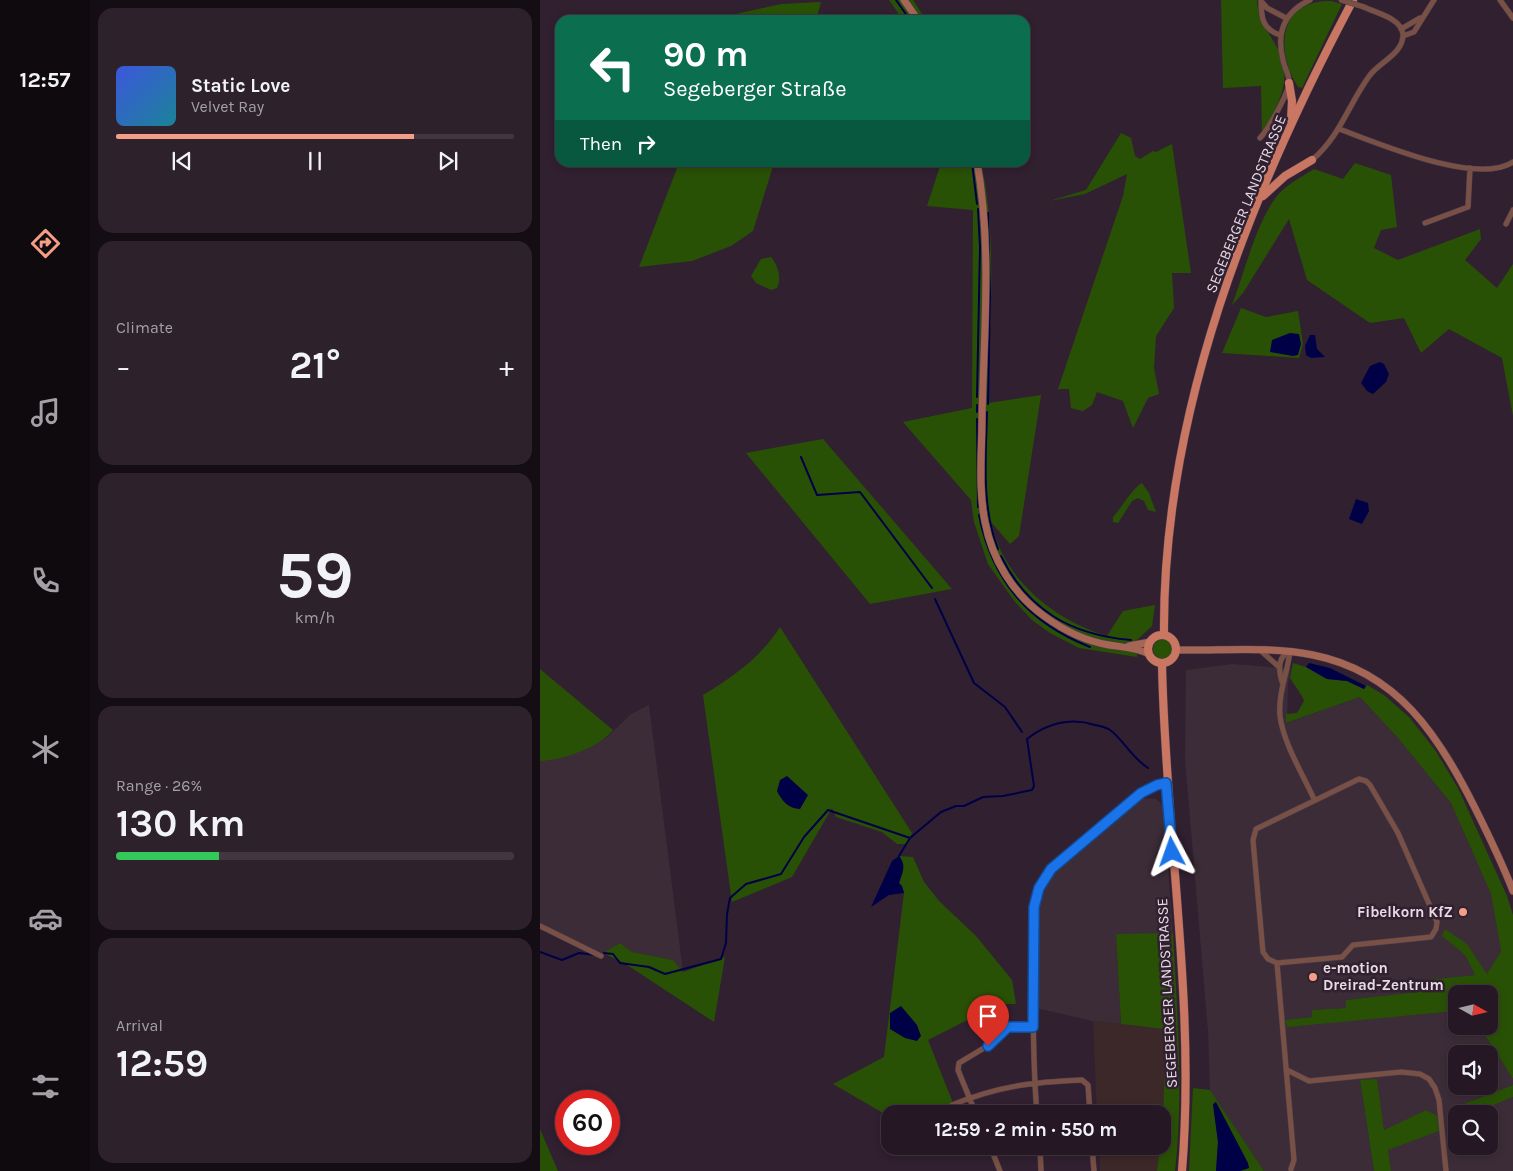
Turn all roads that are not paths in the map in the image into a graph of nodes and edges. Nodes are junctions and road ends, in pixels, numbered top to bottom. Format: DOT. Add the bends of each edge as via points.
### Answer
graph roads {
  1 [pos="904,0"];
  2 [pos="1261,0"];
  3 [pos="1310,0"];
  4 [pos="1340,0"];
  5 [pos="1353,0"];
  6 [pos="1434,0"];
  7 [pos="1500,0"];
  8 [pos="914,15"];
  9 [pos="1422,17"];
  10 [pos="1286,18"];
  11 [pos="1513,18"];
  12 [pos="1401,30"];
  13 [pos="1280,35"];
  14 [pos="1403,36"];
  15 [pos="1289,83"];
  16 [pos="1290,127"];
  17 [pos="1339,129"];
  18 [pos="1260,138"];
  19 [pos="1312,160"];
  20 [pos="1513,162"];
  21 [pos="978,167"];
  22 [pos="1470,168"];
  23 [pos="1258,201"];
  24 [pos="1513,210"];
  25 [pos="1425,223"];
  26 [pos="1506,224"];
  27 [pos="1164,635"];
  28 [pos="1150,642"];
  29 [pos="1121,647"];
  30 [pos="1176,650"];
  31 [pos="1261,651"];
  32 [pos="1290,652"];
  33 [pos="1149,654"];
  34 [pos="1162,663"];
  35 [pos="1280,669"];
  36 [pos="1282,682"];
  37 [pos="1166,783"];
  38 [pos="1314,799"];
  39 [pos="1513,891"];
  40 [pos="540,926"];
  41 [pos="601,956"];
  42 [pos="1277,963"];
  43 [pos="1033,1027"];
  44 [pos="1287,1070"];
  45 [pos="1034,1082"];
  46 [pos="969,1098"];
  47 [pos="952,1105"];
  48 [pos="972,1105"];
  49 [pos="1036,1105"];
  50 [pos="1089,1105"];
  51 [pos="994,1155"];
  52 [pos="1040,1155"];
  53 [pos="1093,1155"];
  54 [pos="1291,1169"];
  55 [pos="1000,1171"];
  56 [pos="1041,1171"];
  57 [pos="1094,1171"];
  58 [pos="1182,1171"];
  59 [pos="1446,1171"];
  1 -- 8 [label="main road"];
  2 -- 10 [label="street" via="1267,8"];
  2 -- 13 [label="street" via="1263,24"];
  3 -- 10 [label="street"];
  4 -- 12 [label="street, bridge" via="1390,19"];
  5 -- 16 [label="main road, SEGEBERGER LANDSTRASSE"];
  6 -- 9 [label="street"];
  7 -- 11 [label="street"];
  9 -- 12 [label="street"];
  9 -- 14 [label="street" via="1414,32"];
  10 -- 13 [label="street"];
  12 -- 14 [label="street"];
  13 -- 15 [label="street" via="1282,60"];
  14 -- 17 [label="street" via="1398,50 1372,73"];
  15 -- 16 [label="main road" via="1292,101"];
  15 -- 18 [label="street" via="1274,118"];
  16 -- 23 [label="main road, SEGEBERGER LANDSTRASSE"];
  17 -- 19 [label="street" via="1327,147"];
  17 -- 22 [label="street" via="1439,164"];
  19 -- 23 [label="main road" via="1285,176"];
  20 -- 22 [label="street" via="1495,169"];
  21 -- 29 [label="main road" via="985,257 982,498 990,541 1014,588 1042,615 1087,640"];
  22 -- 25 [label="street" via="1468,207"];
  23 -- 27 [label="main road, SEGEBERGER LANDSTRASSE" via="1216,318 1184,437 1168,548"];
  24 -- 26 [label="street"];
  27 -- 28 [label="main road" via="1156,636"];
  27 -- 30 [label="main road" via="1173,639"];
  28 -- 29 [label="main road"];
  28 -- 33 [label="main road"];
  29 -- 33 [label="main road"];
  30 -- 31 [label="main road"];
  30 -- 34 [label="main road" via="1173,659"];
  31 -- 32 [label="main road"];
  31 -- 35 [label="street"];
  32 -- 35 [label="street" via="1281,659"];
  32 -- 36 [label="street"];
  32 -- 39 [label="main road" via="1353,667 1389,689 1417,713 1454,766 1494,844"];
  33 -- 34 [label="main road"];
  34 -- 37 [label="main road, SEGEBERGER LANDSTRASSE"];
  35 -- 36 [label="street"];
  36 -- 38 [label="street" via="1280,717"];
  37 -- 43 [label="street" via="1141,793 1122,807 1064,856 1043,880 1034,907"];
  37 -- 58 [label="main road, SEGEBERGER LANDSTRASSE" via="1185,1024"];
  38 -- 42 [label="street" via="1259,826 1253,834 1263,952"];
  38 -- 42 [label="street" via="1359,779 1366,781 1394,825 1418,873 1437,922 1436,929 1431,937 1353,945 1342,957"];
  40 -- 41 [label="street"];
  42 -- 44 [label="street"];
  43 -- 45 [label="street"];
  43 -- 46 [label="street" via="1003,1029 988,1046 958,1063"];
  44 -- 54 [label="street" via="1294,1160"];
  44 -- 59 [label="street" via="1309,1081 1401,1072 1420,1074 1435,1088 1439,1100"];
  45 -- 46 [label="street"];
  45 -- 49 [label="street"];
  45 -- 50 [label="street" via="1082,1080 1086,1082"];
  46 -- 47 [label="street"];
  46 -- 48 [label="street"];
  51 -- 55 [label="street"];
  52 -- 56 [label="street"];
  53 -- 57 [label="street"];
}
